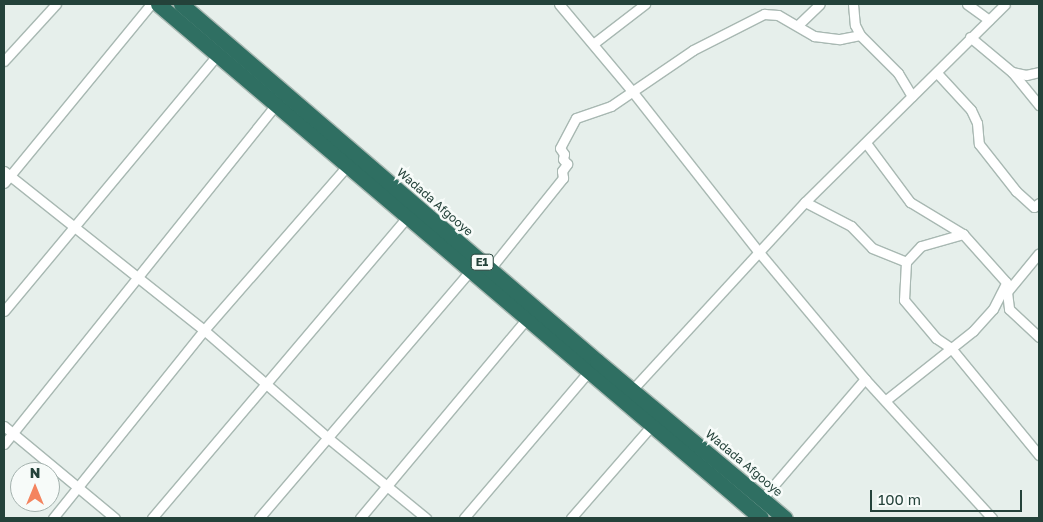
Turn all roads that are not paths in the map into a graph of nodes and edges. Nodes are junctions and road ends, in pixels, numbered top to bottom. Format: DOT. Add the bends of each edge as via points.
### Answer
graph roads {
  1 [pos="56,4"];
  2 [pos="151,4"];
  3 [pos="158,4"];
  4 [pos="181,4"];
  5 [pos="559,4"];
  6 [pos="644,4"];
  7 [pos="820,4"];
  8 [pos="854,4"];
  9 [pos="967,4"];
  10 [pos="1006,4"];
  11 [pos="989,20"];
  12 [pos="798,26"];
  13 [pos="860,35"];
  14 [pos="970,38"];
  15 [pos="593,44"];
  16 [pos="217,55"];
  17 [pos="4,62"];
  18 [pos="1012,72"];
  19 [pos="1039,72"];
  20 [pos="937,73"];
  21 [pos="632,91"];
  22 [pos="912,96"];
  23 [pos="276,104"];
  24 [pos="1039,105"];
  25 [pos="866,143"];
  26 [pos="348,166"];
  27 [pos="6,177"];
  28 [pos="805,202"];
  29 [pos="1039,203"];
  30 [pos="406,218"];
  31 [pos="76,227"];
  32 [pos="963,234"];
  33 [pos="758,251"];
  34 [pos="1039,252"];
  35 [pos="906,262"];
  36 [pos="490,269"];
  37 [pos="470,271"];
  38 [pos="138,277"];
  39 [pos="1006,282"];
  40 [pos="1007,292"];
  41 [pos="4,311"];
  42 [pos="527,318"];
  43 [pos="204,330"];
  44 [pos="1039,337"];
  45 [pos="952,348"];
  46 [pos="590,370"];
  47 [pos="865,379"];
  48 [pos="266,383"];
  49 [pos="632,390"];
  50 [pos="886,400"];
  51 [pos="653,424"];
  52 [pos="4,426"];
  53 [pos="13,434"];
  54 [pos="327,437"];
  55 [pos="4,444"];
  56 [pos="1039,455"];
  57 [pos="387,485"];
  58 [pos="78,489"];
  59 [pos="762,499"];
  60 [pos="990,517"];
  61 [pos="53,518"];
  62 [pos="115,518"];
  63 [pos="152,518"];
  64 [pos="260,518"];
  65 [pos="360,518"];
  66 [pos="426,518"];
  67 [pos="464,518"];
  68 [pos="571,518"];
  69 [pos="762,518"];
  70 [pos="785,518"];
  1 -- 17 [label="street"];
  2 -- 27 [label="street"];
  3 -- 16 [label="highway, E1"];
  4 -- 36 [label="highway, Wadada Afgooye / E1"];
  5 -- 15 [label="street"];
  6 -- 15 [label="street"];
  7 -- 12 [label="street"];
  8 -- 13 [label="street" via="855,25"];
  9 -- 11 [label="street"];
  10 -- 11 [label="street"];
  11 -- 14 [label="street"];
  12 -- 13 [label="street" via="822,38"];
  12 -- 21 [label="street" via="778,15 764,14 693,50"];
  13 -- 22 [label="street" via="898,72"];
  14 -- 18 [label="street"];
  14 -- 20 [label="street"];
  15 -- 21 [label="street"];
  16 -- 23 [label="highway, E1"];
  16 -- 31 [label="street"];
  18 -- 19 [label="street" via="1026,75"];
  18 -- 24 [label="street"];
  20 -- 22 [label="street"];
  20 -- 29 [label="street" via="971,110 977,123 979,144 1034,208"];
  21 -- 33 [label="street"];
  21 -- 36 [label="street" via="611,106 576,118 560,148 567,164 562,170 563,178"];
  22 -- 25 [label="street"];
  23 -- 26 [label="highway, E1"];
  23 -- 38 [label="street"];
  25 -- 28 [label="street"];
  25 -- 32 [label="street" via="910,202"];
  26 -- 30 [label="highway, E1"];
  26 -- 43 [label="street"];
  27 -- 31 [label="street"];
  28 -- 33 [label="street"];
  28 -- 35 [label="street" via="851,226 872,248"];
  30 -- 37 [label="highway, E1"];
  30 -- 48 [label="street"];
  31 -- 38 [label="street"];
  31 -- 41 [label="street"];
  32 -- 35 [label="street" via="921,246"];
  32 -- 39 [label="street"];
  33 -- 47 [label="street"];
  33 -- 49 [label="street"];
  34 -- 40 [label="street"];
  35 -- 45 [label="street" via="904,300 936,338"];
  36 -- 49 [label="highway, Wadada Afgooye / E1"];
  37 -- 42 [label="highway, E1"];
  37 -- 54 [label="street"];
  38 -- 43 [label="street"];
  38 -- 53 [label="street"];
  39 -- 40 [label="street"];
  39 -- 45 [label="street" via="993,309"];
  40 -- 44 [label="street" via="1008,309"];
  42 -- 46 [label="highway, E1"];
  42 -- 57 [label="street"];
  43 -- 48 [label="street"];
  43 -- 58 [label="street"];
  45 -- 50 [label="street"];
  45 -- 56 [label="street"];
  46 -- 51 [label="highway, E1"];
  46 -- 67 [label="street"];
  47 -- 50 [label="street"];
  47 -- 59 [label="street"];
  48 -- 54 [label="street"];
  48 -- 63 [label="street"];
  49 -- 59 [label="highway, Wadada Afgooye / E1"];
  50 -- 60 [label="street"];
  51 -- 68 [label="street"];
  51 -- 69 [label="highway, E1"];
  52 -- 53 [label="street"];
  53 -- 55 [label="street"];
  53 -- 58 [label="street"];
  54 -- 57 [label="street"];
  54 -- 64 [label="street"];
  57 -- 65 [label="street"];
  57 -- 66 [label="street"];
  58 -- 61 [label="street"];
  58 -- 62 [label="street"];
  59 -- 70 [label="highway, Wadada Afgooye / E1"];
}
